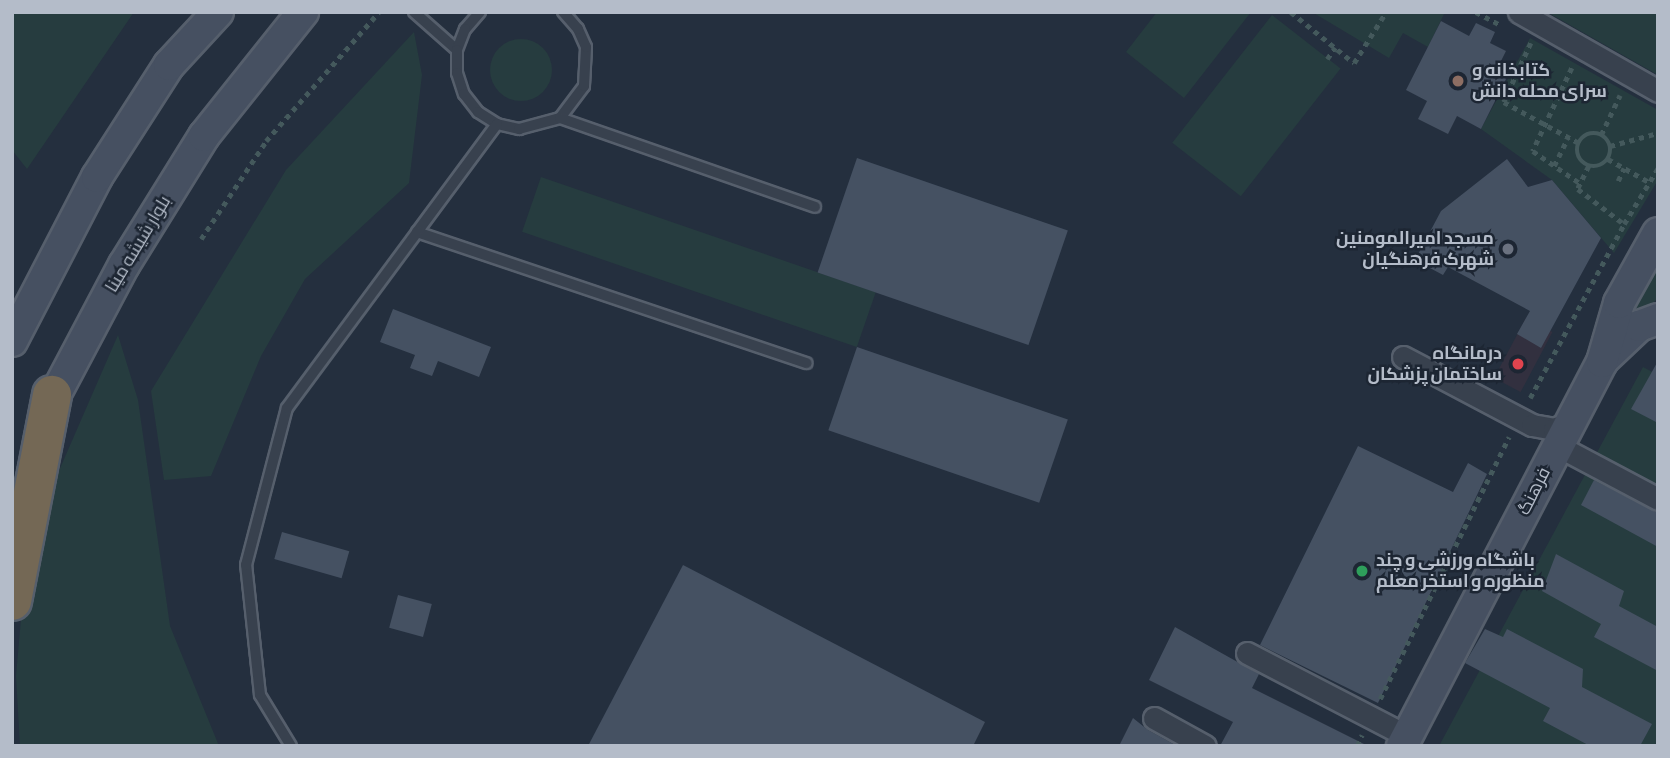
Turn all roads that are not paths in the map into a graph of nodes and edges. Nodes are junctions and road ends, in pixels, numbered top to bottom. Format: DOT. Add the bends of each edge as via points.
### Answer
graph roads {
  1 [pos="218,12"];
  2 [pos="303,12"];
  3 [pos="414,12"];
  4 [pos="480,12"];
  5 [pos="563,12"];
  6 [pos="1518,12"];
  7 [pos="457,50"];
  8 [pos="1658,91"];
  9 [pos="560,118"];
  10 [pos="497,124"];
  11 [pos="815,207"];
  12 [pos="417,232"];
  13 [pos="1658,233"];
  14 [pos="1658,319"];
  15 [pos="12,341"];
  16 [pos="1403,357"];
  17 [pos="1602,362"];
  18 [pos="807,363"];
  19 [pos="52,396"];
  20 [pos="1564,434"];
  21 [pos="12,499"];
  22 [pos="1658,499"];
  23 [pos="12,601"];
  24 [pos="1247,653"];
  25 [pos="1154,718"];
  26 [pos="1404,741"];
  27 [pos="291,746"];
  28 [pos="1205,746"];
  1 -- 15 [label="main road" via="169,65 97,177"];
  2 -- 19 [label="main road, بلوار شیشه مینا" via="204,136 124,265"];
  3 -- 7 [label="lane"];
  4 -- 7 [label="lane"];
  5 -- 9 [label="lane" via="578,29 588,67 579,95"];
  6 -- 8 [label="street"];
  7 -- 10 [label="lane" via="457,73 464,94 478,112"];
  9 -- 10 [label="lane" via="519,129"];
  9 -- 11 [label="lane"];
  10 -- 12 [label="lane"];
  12 -- 18 [label="lane"];
  12 -- 27 [label="lane" via="287,408 246,565 260,695"];
  13 -- 17 [label="main road, فرهنگ" via="1619,303"];
  14 -- 17 [label="main road" via="1639,326"];
  16 -- 20 [label="street" via="1519,418"];
  17 -- 20 [label="main road, فرهنگ"];
  19 -- 21 [label="main road, بلوار شیشه مینا"];
  19 -- 23 [label="highway"];
  20 -- 22 [label="street"];
  20 -- 26 [label="main road, فرهنگ"];
  24 -- 26 [label="street" via="1371,718"];
  25 -- 28 [label="street"];
}
